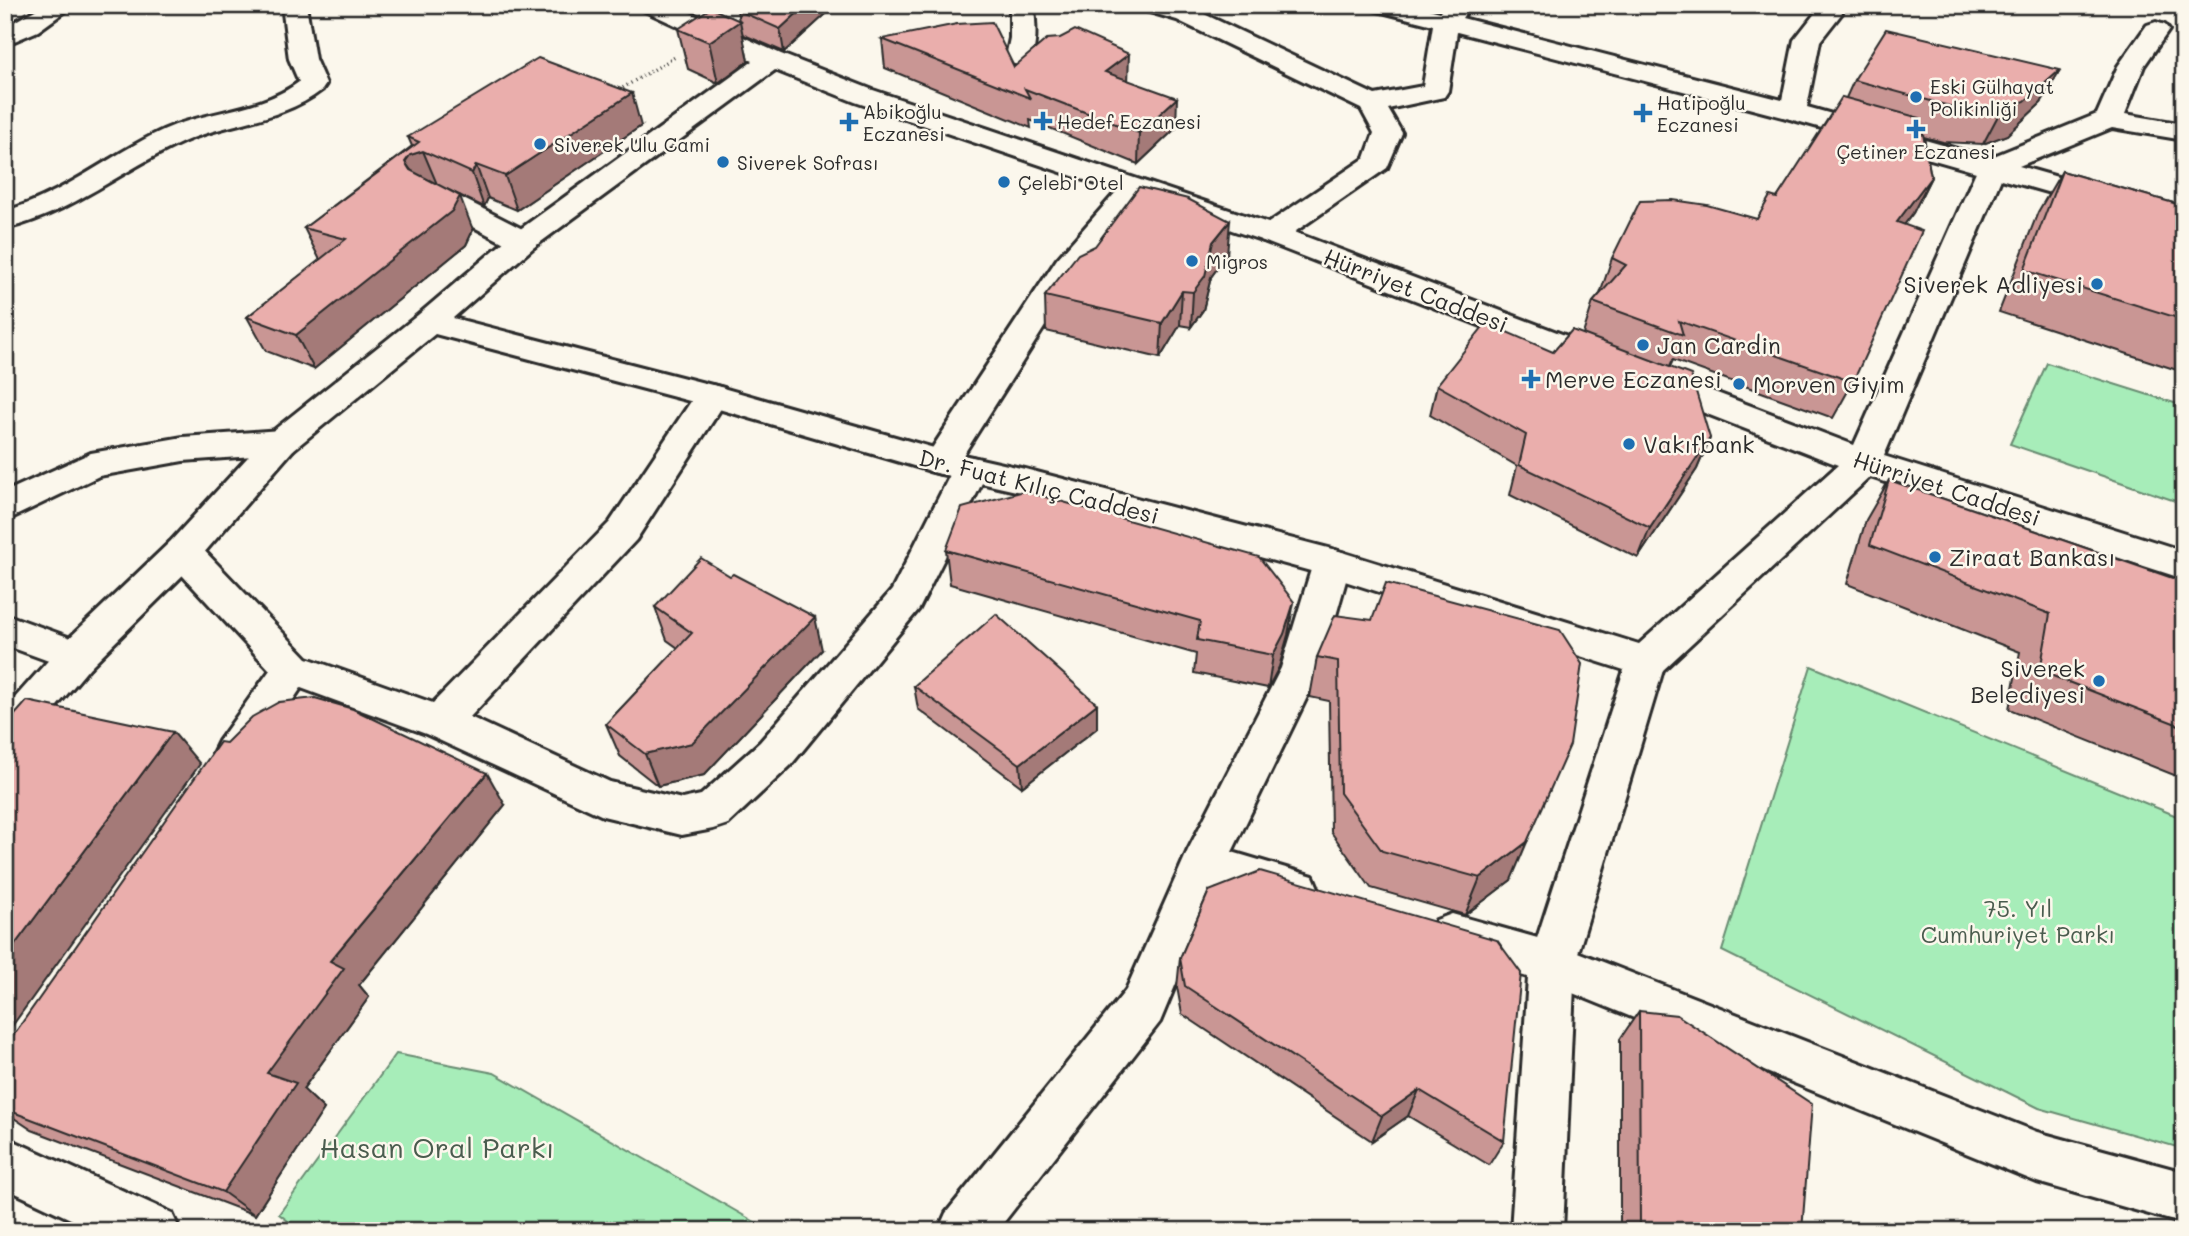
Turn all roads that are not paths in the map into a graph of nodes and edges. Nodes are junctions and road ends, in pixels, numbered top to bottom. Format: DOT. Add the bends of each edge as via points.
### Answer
graph roads {
  1 [pos="62,5"];
  2 [pos="294,5"];
  3 [pos="652,5"];
  4 [pos="1022,5"];
  5 [pos="1152,5"];
  6 [pos="1383,5"];
  7 [pos="1828,5"];
  8 [pos="1194,10"];
  9 [pos="689,11"];
  10 [pos="1453,13"];
  11 [pos="2156,30"];
  12 [pos="5,37"];
  13 [pos="1019,57"];
  14 [pos="772,60"];
  15 [pos="1372,104"];
  16 [pos="1793,111"];
  17 [pos="2109,119"];
  18 [pos="2184,132"];
  19 [pos="1992,167"];
  20 [pos="1134,189"];
  21 [pos="436,196"];
  22 [pos="5,220"];
  23 [pos="2184,222"];
  24 [pos="1272,234"];
  25 [pos="523,241"];
  26 [pos="429,322"];
  27 [pos="712,396"];
  28 [pos="281,442"];
  29 [pos="1864,461"];
  30 [pos="956,466"];
  31 [pos="5,508"];
  32 [pos="183,552"];
  33 [pos="1332,563"];
  34 [pos="2184,565"];
  35 [pos="5,629"];
  36 [pos="76,656"];
  37 [pos="1646,662"];
  38 [pos="293,669"];
  39 [pos="440,722"];
  40 [pos="5,738"];
  41 [pos="213,784"];
  42 [pos="1204,864"];
  43 [pos="1338,902"];
  44 [pos="1418,925"];
  45 [pos="1552,963"];
  46 [pos="5,1162"];
  47 [pos="2184,1198"];
  48 [pos="154,1231"];
  49 [pos="964,1231"];
  50 [pos="1537,1231"];
  1 -- 12 [label="street"];
  2 -- 22 [label="street" via="302,59 313,84 295,99 264,112 199,126 152,146 31,215"];
  3 -- 9 [label="street, Hürriyet Caddesi"];
  4 -- 13 [label="street"];
  5 -- 8 [label="street"];
  6 -- 10 [label="street"];
  7 -- 16 [label="street" via="1829,13 1807,40"];
  8 -- 15 [label="street"];
  9 -- 14 [label="street, Hürriyet Caddesi" via="715,34"];
  10 -- 15 [label="street" via="1435,91"];
  10 -- 16 [label="street"];
  11 -- 17 [label="street" via="2130,66"];
  14 -- 20 [label="street, Hürriyet Caddesi"];
  14 -- 25 [label="street"];
  15 -- 24 [label="street" via="1388,133 1377,162"];
  16 -- 19 [label="street"];
  17 -- 18 [label="street"];
  17 -- 19 [label="street"];
  19 -- 23 [label="street"];
  19 -- 29 [label="street"];
  20 -- 24 [label="street, Hürriyet Caddesi"];
  20 -- 30 [label="street" via="1068,266"];
  21 -- 25 [label="street"];
  24 -- 29 [label="street, Hürriyet Caddesi"];
  25 -- 26 [label="street"];
  26 -- 27 [label="street, Dr. Fuat Kılıç Caddesi"];
  26 -- 28 [label="street"];
  27 -- 30 [label="street, Dr. Fuat Kılıç Caddesi"];
  27 -- 39 [label="street" via="623,531"];
  28 -- 31 [label="street" via="183,449 91,465"];
  28 -- 32 [label="street"];
  29 -- 34 [label="street, Hürriyet Caddesi"];
  29 -- 37 [label="street"];
  30 -- 33 [label="street, Dr. Fuat Kılıç Caddesi"];
  30 -- 39 [label="street" via="906,600 775,754 713,811 682,817 603,798"];
  32 -- 36 [label="street"];
  32 -- 38 [label="street"];
  33 -- 37 [label="street, Dr. Fuat Kılıç Caddesi"];
  33 -- 42 [label="street" via="1301,668"];
  35 -- 36 [label="street"];
  36 -- 40 [label="street"];
  37 -- 45 [label="street"];
  38 -- 39 [label="street"];
  38 -- 41 [label="street"];
  42 -- 43 [label="street"];
  42 -- 49 [label="street" via="1143,1006"];
  44 -- 45 [label="street"];
  45 -- 47 [label="street" via="2037,1157"];
  45 -- 50 [label="street"];
  46 -- 48 [label="street"];
}
